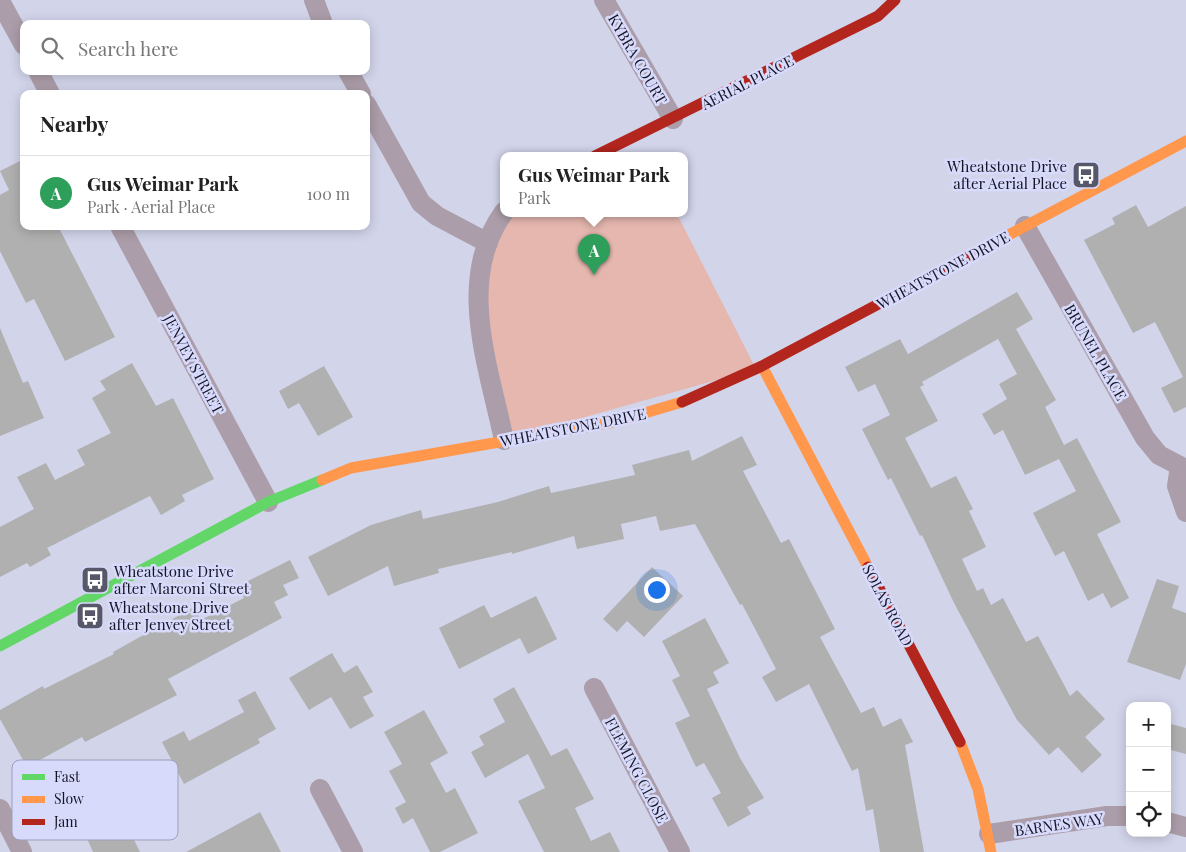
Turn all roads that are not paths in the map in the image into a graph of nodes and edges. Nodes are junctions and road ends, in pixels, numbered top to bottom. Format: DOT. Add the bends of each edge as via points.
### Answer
graph roads {
  1 [pos="314,0"];
  2 [pos="604,0"];
  3 [pos="895,0"];
  4 [pos="0,1"];
  5 [pos="322,20"];
  6 [pos="20,38"];
  7 [pos="40,75"];
  8 [pos="350,75"];
  9 [pos="48,90"];
  10 [pos="359,90"];
  11 [pos="370,111"];
  12 [pos="673,119"];
  13 [pos="1186,141"];
  14 [pos="603,152"];
  15 [pos="500,217"];
  16 [pos="1025,226"];
  17 [pos="122,230"];
  18 [pos="488,242"];
  19 [pos="762,366"];
  20 [pos="504,440"];
  21 [pos="1183,466"];
  22 [pos="268,502"];
  23 [pos="1186,512"];
  24 [pos="0,646"];
  25 [pos="594,688"];
  26 [pos="320,789"];
  27 [pos="0,810"];
  28 [pos="1126,816"];
  29 [pos="1171,823"];
  30 [pos="1186,827"];
  31 [pos="12,833"];
  32 [pos="16,840"];
  33 [pos="990,843"];
  34 [pos="22,852"];
  35 [pos="353,852"];
  36 [pos="680,852"];
  1 -- 5 [label="street"];
  2 -- 12 [label="street, KYBRA COURT"];
  3 -- 12 [label="street, AERIAL PLACE" via="878,16"];
  4 -- 6 [label="street"];
  7 -- 9 [label="street"];
  8 -- 10 [label="street"];
  11 -- 18 [label="street" via="421,203 437,216"];
  12 -- 14 [label="street, AERIAL PLACE"];
  13 -- 16 [label="street, WHEATSTONE DRIVE"];
  15 -- 18 [label="street"];
  16 -- 19 [label="street, WHEATSTONE DRIVE"];
  16 -- 21 [label="street, BRUNEL PLACE" via="1145,438 1159,455"];
  17 -- 22 [label="street, JENVEY STREET"];
  18 -- 20 [label="street" via="477,288 478,311"];
  19 -- 20 [label="street, WHEATSTONE DRIVE" via="672,406 640,416"];
  19 -- 33 [label="street, SOLAS ROAD" via="961,744 978,789"];
  20 -- 22 [label="street, WHEATSTONE DRIVE" via="351,468"];
  21 -- 23 [label="street, BRUNEL PLACE" via="1177,486"];
  22 -- 24 [label="street, WHEATSTONE DRIVE"];
  25 -- 36 [label="street, FLEMING CLOSE"];
  26 -- 35 [label="street"];
  27 -- 31 [label="street"];
  28 -- 33 [label="street, BARNES WAY" via="1107,816"];
  29 -- 30 [label="street"];
  32 -- 34 [label="street"];
}
